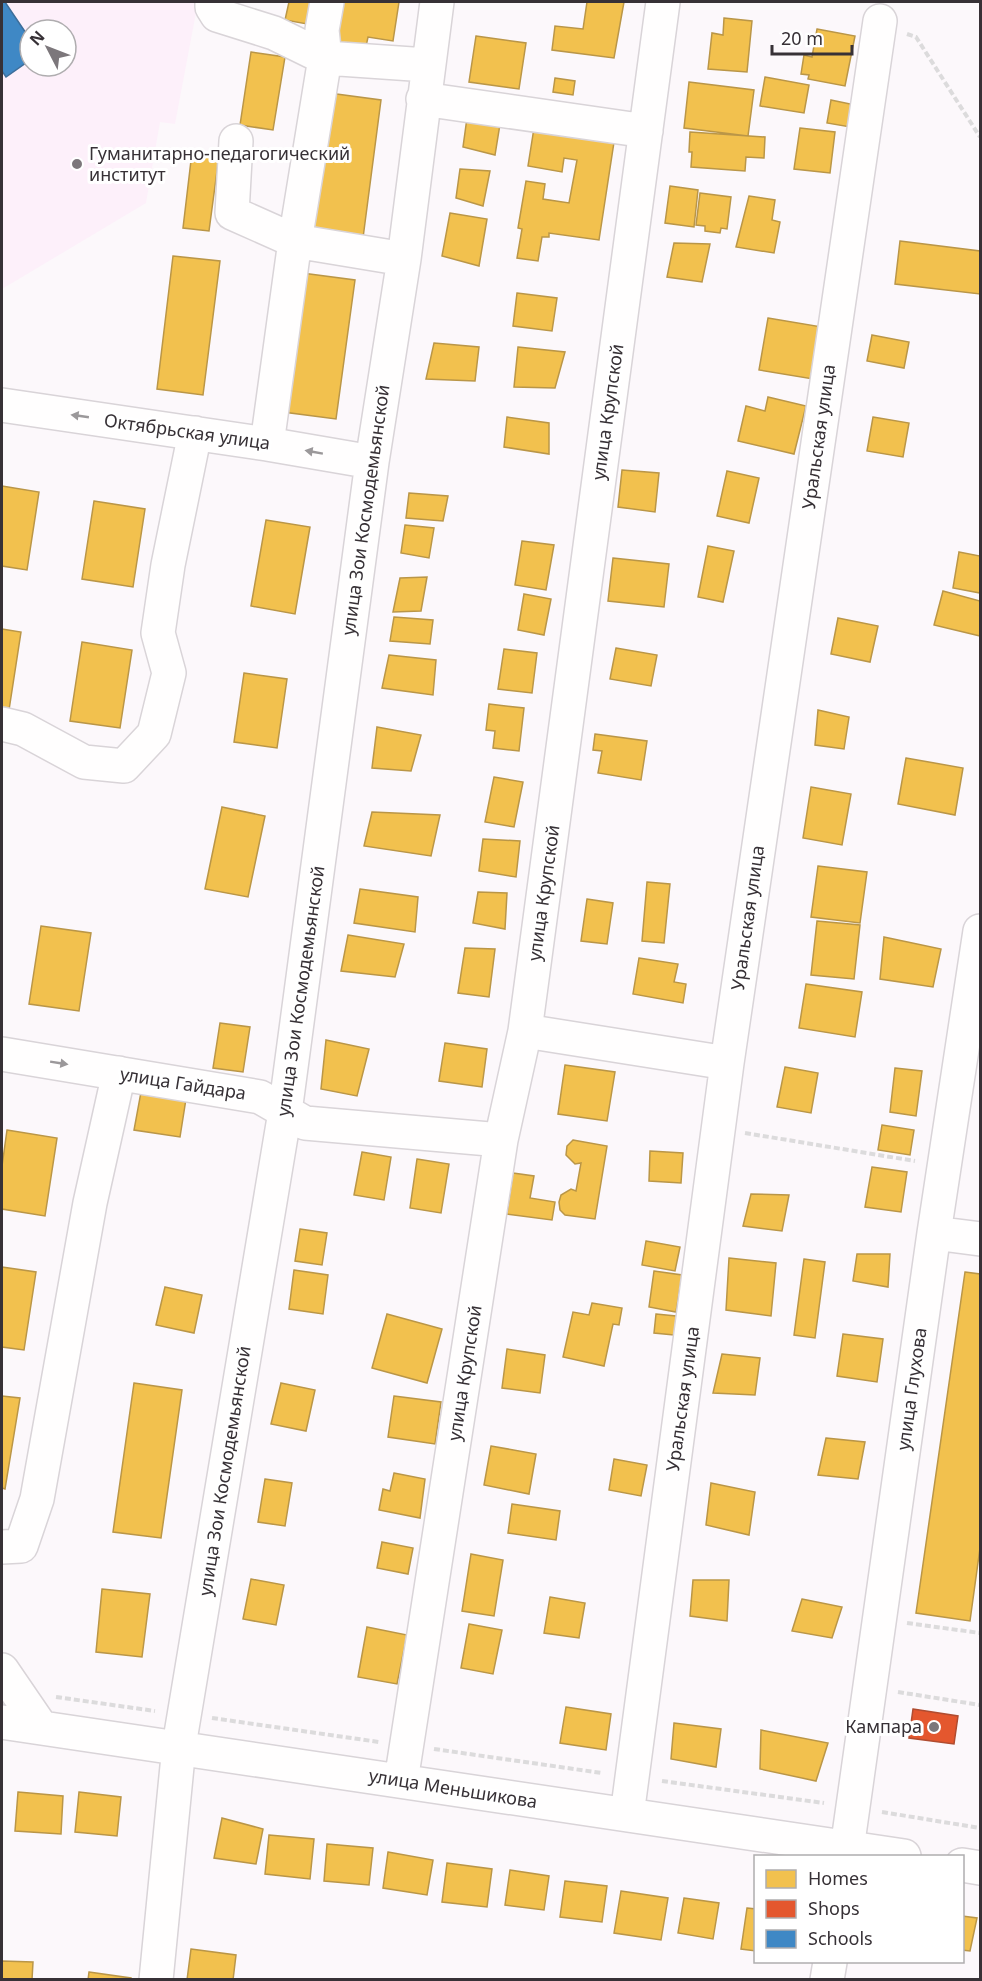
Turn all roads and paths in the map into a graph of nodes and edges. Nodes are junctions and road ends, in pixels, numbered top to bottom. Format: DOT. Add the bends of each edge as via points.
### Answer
graph roads {
  1 [pos="212,2"];
  2 [pos="327,2"];
  3 [pos="437,2"];
  4 [pos="663,2"];
  5 [pos="880,21"];
  6 [pos="325,58"];
  7 [pos="427,65"];
  8 [pos="423,99"];
  9 [pos="646,131"];
  10 [pos="981,137"];
  11 [pos="236,141"];
  12 [pos="295,241"];
  13 [pos="404,259"];
  14 [pos="2,405"];
  15 [pos="195,433"];
  16 [pos="267,444"];
  17 [pos="372,462"];
  18 [pos="2,724"];
  19 [pos="981,930"];
  20 [pos="525,1031"];
  21 [pos="2,1054"];
  22 [pos="727,1063"];
  23 [pos="119,1073"];
  24 [pos="285,1112"];
  25 [pos="718,1128"];
  26 [pos="501,1140"];
  27 [pos="946,1166"];
  28 [pos="934,1233"];
  29 [pos="981,1239"];
  30 [pos="2,1547"];
  31 [pos="880,1619"];
  32 [pos="981,1634"];
  33 [pos="9,1681"];
  34 [pos="870,1687"];
  35 [pos="981,1705"];
  36 [pos="160,1711"];
  37 [pos="2,1722"];
  38 [pos="40,1727"];
  39 [pos="179,1746"];
  40 [pos="655,1780"];
  41 [pos="401,1781"];
  42 [pos="832,1804"];
  43 [pos="875,1811"];
  44 [pos="627,1815"];
  45 [pos="981,1828"];
  46 [pos="847,1852"];
  47 [pos="881,1855"];
  48 [pos="964,1866"];
  49 [pos="981,1868"];
  50 [pos="830,1963"];
  51 [pos="156,1980"];
  52 [pos="827,1980"];
  1 -- 6 [label="street" via="217,15 274,33"];
  2 -- 6 [label="street" via="322,30"];
  3 -- 7 [label="street, улица Зои Космодемьянской"];
  4 -- 9 [label="street, улица Крупской"];
  5 -- 10 [label="path" via="916,37"];
  5 -- 22 [label="street, Уральская улица"];
  6 -- 7 [label="street"];
  6 -- 12 [label="street"];
  7 -- 8 [label="street, улица Зои Космодемьянской"];
  8 -- 9 [label="street"];
  8 -- 13 [label="street, улица Зои Космодемьянской"];
  9 -- 20 [label="street, улица Крупской"];
  11 -- 12 [label="street" via="232,213"];
  12 -- 13 [label="street"];
  12 -- 16 [label="street"];
  13 -- 17 [label="street, улица Зои Космодемьянской"];
  15 -- 14 [label="street, Октябрьская улица, one-way"];
  15 -- 16 [label="street, Октябрьская улица"];
  15 -- 18 [label="street" via="158,633 169,673 154,734 124,766 84,762 23,729"];
  17 -- 16 [label="street, Октябрьская улица, one-way"];
  17 -- 24 [label="street, улица Зои Космодемьянской"];
  19 -- 27 [label="street, улица Глухова"];
  20 -- 22 [label="street"];
  20 -- 26 [label="street, улица Крупской"];
  21 -- 23 [label="street, улица Гайдара, one-way"];
  22 -- 25 [label="street, Уральская улица"];
  23 -- 24 [label="street, улица Гайдара" via="260,1097"];
  23 -- 30 [label="street" via="90,1203 37,1499 21,1546"];
  24 -- 26 [label="street, улица Гайдара" via="305,1123"];
  24 -- 39 [label="street, улица Зои Космодемьянской"];
  25 -- 27 [label="path"];
  25 -- 44 [label="street, Уральская улица"];
  26 -- 41 [label="street, улица Крупской"];
  27 -- 28 [label="street, улица Глухова"];
  28 -- 29 [label="street"];
  28 -- 31 [label="street, улица Глухова"];
  31 -- 32 [label="path"];
  31 -- 34 [label="street, улица Глухова"];
  33 -- 36 [label="path"];
  33 -- 38 [label="street"];
  34 -- 35 [label="path"];
  34 -- 46 [label="street, улица Глухова"];
  37 -- 38 [label="street, улица Меньшикова"];
  38 -- 39 [label="street, улица Меньшикова"];
  39 -- 41 [label="street, улица Меньшикова"];
  39 -- 51 [label="street, улица Зои Космодемьянской"];
  40 -- 42 [label="path"];
  41 -- 44 [label="street, улица Меньшикова"];
  43 -- 45 [label="path"];
  44 -- 46 [label="street, улица Меньшикова"];
  46 -- 47 [label="street, улица Меньшикова"];
  48 -- 49 [label="street"];
  50 -- 52 [label="street"];
}
